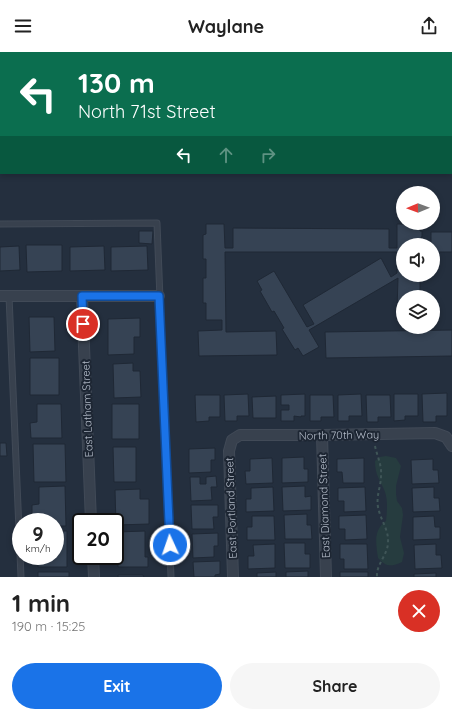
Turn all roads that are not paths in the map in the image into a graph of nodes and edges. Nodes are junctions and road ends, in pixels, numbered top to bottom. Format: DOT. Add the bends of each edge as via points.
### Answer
graph roads {
  1 [pos="0,224"];
  2 [pos="4,296"];
  3 [pos="82,296"];
  4 [pos="159,296"];
  5 [pos="322,435"];
  6 [pos="232,440"];
  7 [pos="449,441"];
  8 [pos="92,513"];
  9 [pos="93,565"];
  10 [pos="21,577"];
  11 [pos="94,577"];
  12 [pos="171,577"];
  13 [pos="233,577"];
  14 [pos="326,577"];
  1 -- 4 [label="lane" via="157,223"];
  2 -- 3 [label="street"];
  2 -- 10 [label="lane"];
  3 -- 4 [label="street"];
  3 -- 8 [label="street, East Latham Street"];
  4 -- 12 [label="lane"];
  5 -- 6 [label="street, North 70th Way" via="240,435"];
  5 -- 7 [label="street, North 70th Way" via="435,433"];
  5 -- 14 [label="street, East Diamond Street"];
  6 -- 13 [label="street, East Portland Street" via="229,452"];
  9 -- 11 [label="street"];
}
